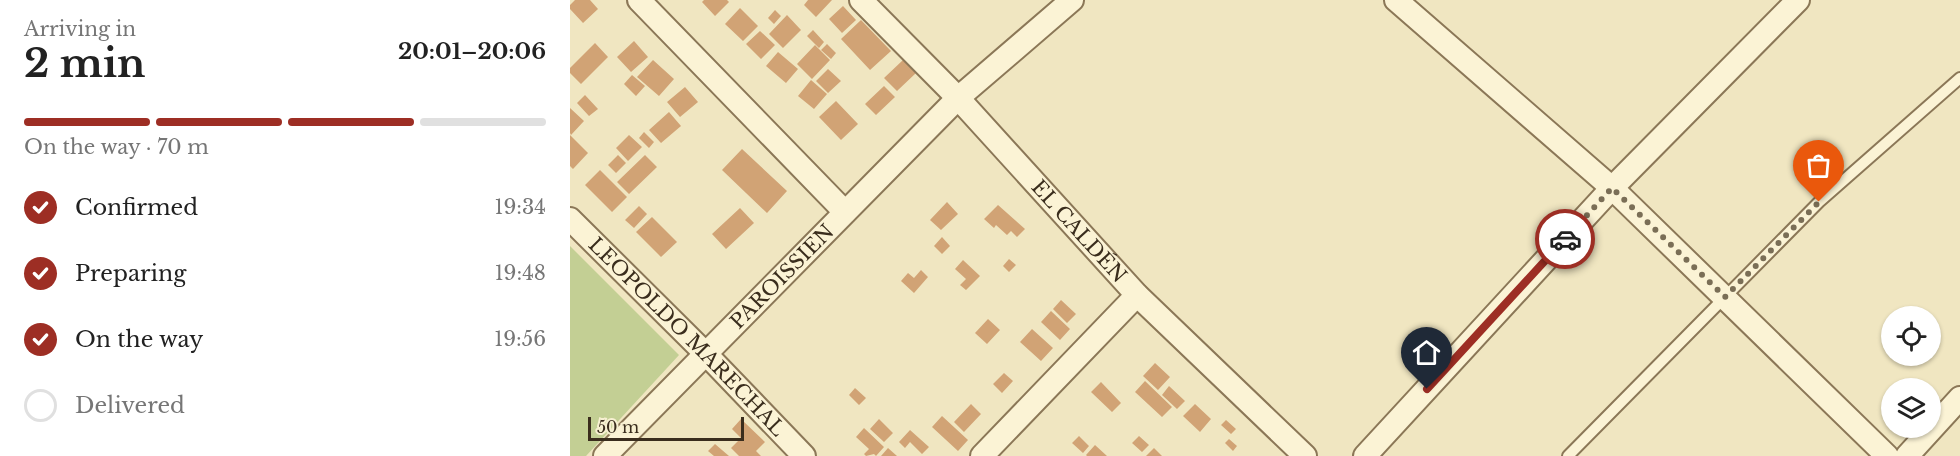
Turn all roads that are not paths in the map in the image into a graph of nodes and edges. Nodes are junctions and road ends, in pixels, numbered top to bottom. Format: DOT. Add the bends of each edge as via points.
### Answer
graph roads {
  1 [pos="639,0"];
  2 [pos="861,0"];
  3 [pos="1072,0"];
  4 [pos="1396,0"];
  5 [pos="1797,0"];
  6 [pos="1960,78"];
  7 [pos="958,98"];
  8 [pos="1612,188"];
  9 [pos="845,213"];
  10 [pos="570,219"];
  11 [pos="1137,295"];
  12 [pos="1725,297"];
  13 [pos="706,354"];
  14 [pos="1960,398"];
  15 [pos="605,456"];
  16 [pos="804,456"];
  17 [pos="982,456"];
  18 [pos="1305,456"];
  19 [pos="1365,456"];
  20 [pos="1568,456"];
  21 [pos="1887,456"];
  22 [pos="1907,456"];
  1 -- 9 [label="street"];
  2 -- 7 [label="street, EL CALDÉN"];
  3 -- 7 [label="street, PAROISSIEN"];
  4 -- 8 [label="street"];
  5 -- 8 [label="street"];
  6 -- 12 [label="lane" via="1819,202"];
  7 -- 9 [label="street, PAROISSIEN"];
  7 -- 11 [label="street, EL CALDÉN"];
  8 -- 12 [label="street"];
  8 -- 19 [label="street"];
  9 -- 13 [label="street, PAROISSIEN"];
  10 -- 13 [label="street, LEOPOLDO MARECHAL"];
  11 -- 17 [label="street"];
  11 -- 18 [label="street, EL CALDÉN"];
  12 -- 20 [label="lane"];
  12 -- 21 [label="street"];
  13 -- 15 [label="street, PAROISSIEN"];
  13 -- 16 [label="street, LEOPOLDO MARECHAL"];
  14 -- 22 [label="street"];
}
